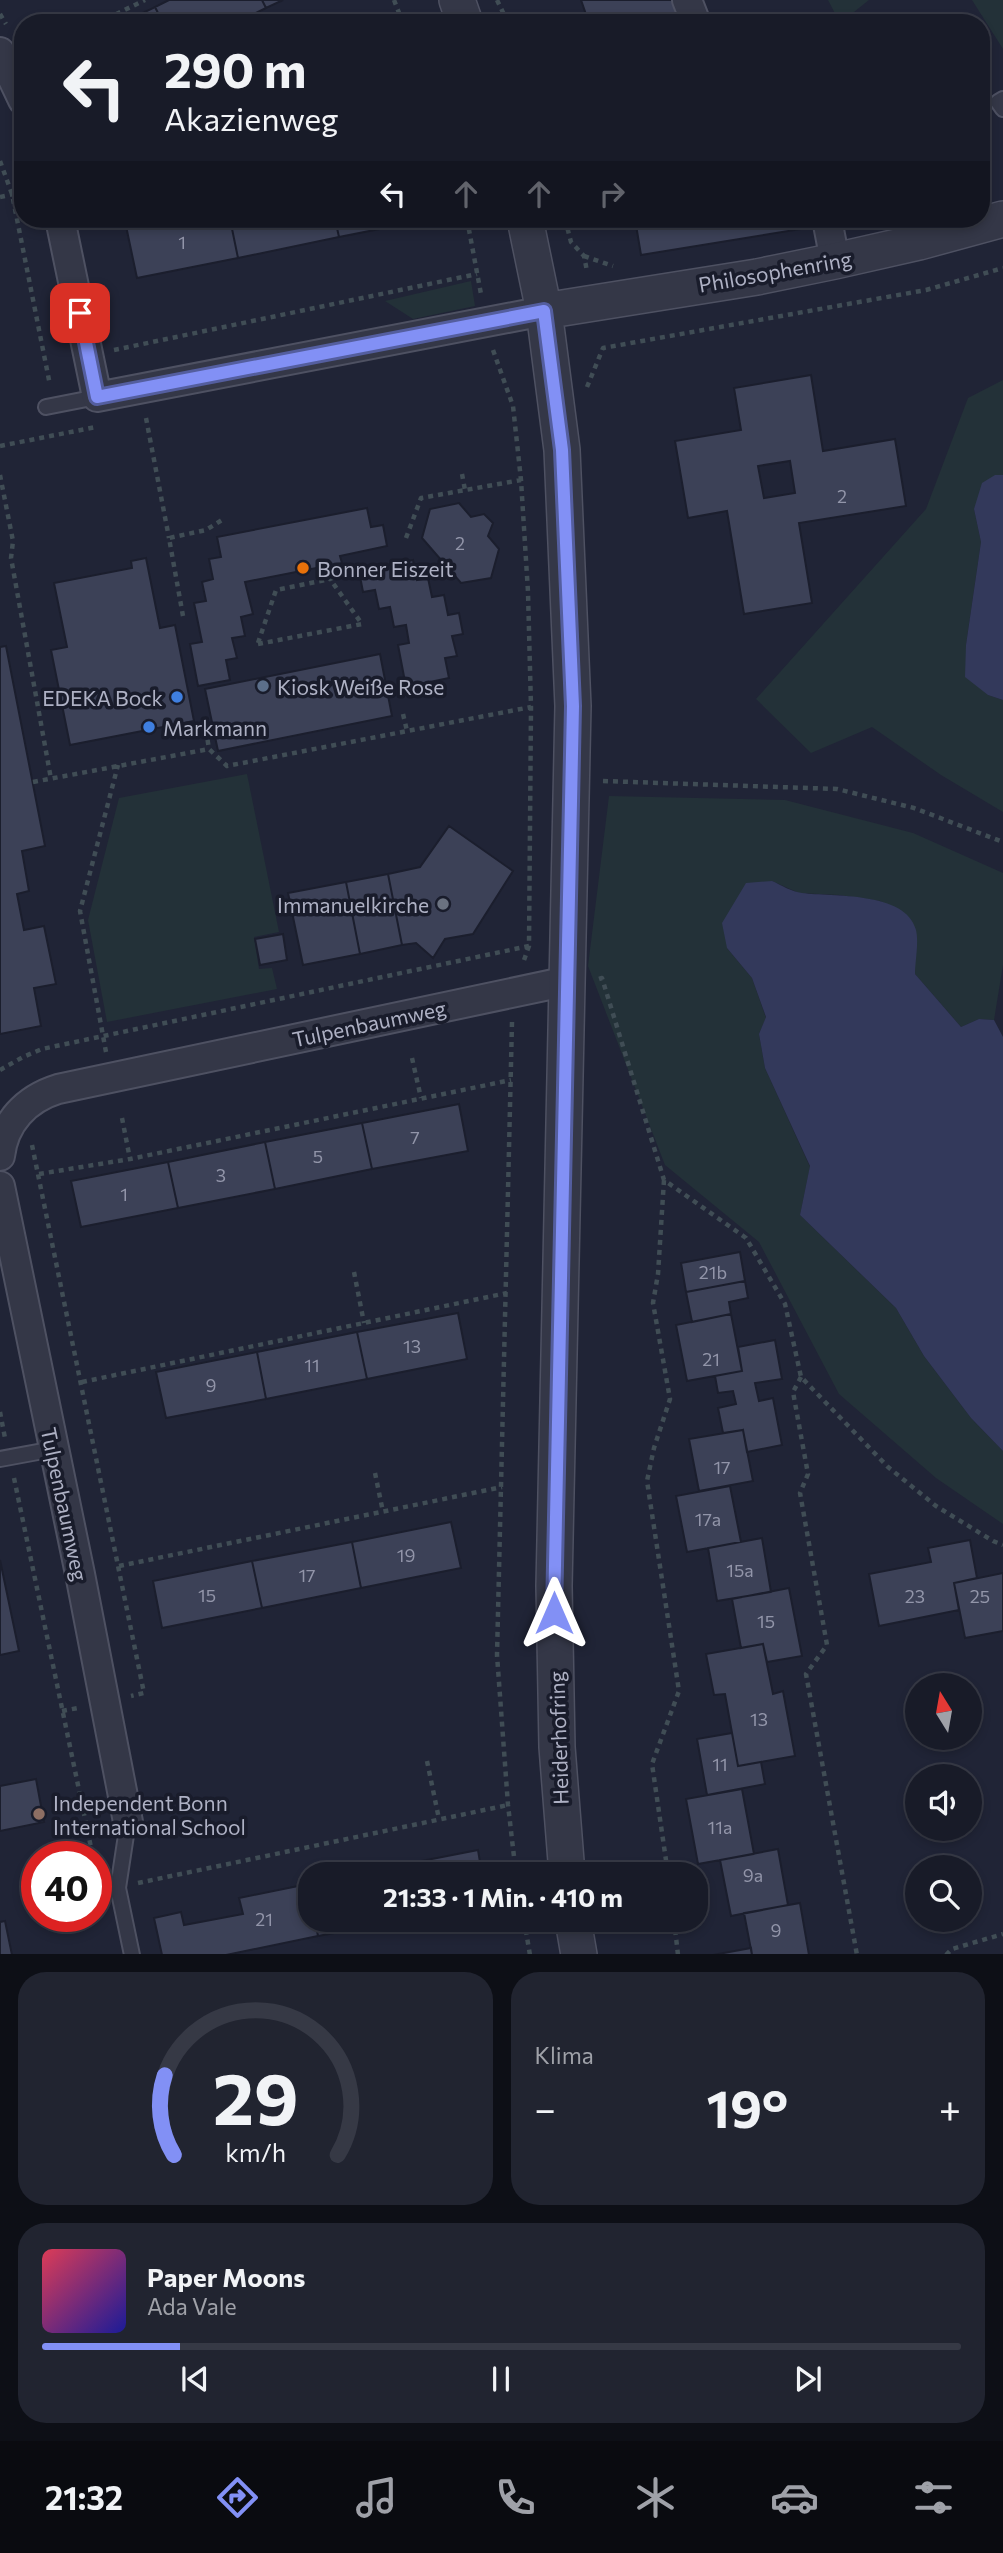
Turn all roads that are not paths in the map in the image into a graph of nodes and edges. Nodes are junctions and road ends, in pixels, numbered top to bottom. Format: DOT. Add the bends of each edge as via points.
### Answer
graph roads {
  1 [pos="0,52"];
  2 [pos="14,81"];
  3 [pos="1003,99"];
  4 [pos="1003,109"];
  5 [pos="62,228"];
  6 [pos="526,228"];
  7 [pos="829,228"];
  8 [pos="970,228"];
  9 [pos="835,261"];
  10 [pos="544,311"];
  11 [pos="97,397"];
  12 [pos="50,407"];
  13 [pos="585,980"];
  14 [pos="0,1156"];
  15 [pos="0,1186"];
  16 [pos="54,1449"];
  17 [pos="5,1458"];
  18 [pos="128,1822"];
  19 [pos="566,1862"];
  20 [pos="575,1932"];
  21 [pos="132,1954"];
  22 [pos="579,1954"];
  1 -- 2 [label="street"];
  3 -- 4 [label="lane" via="998,102"];
  5 -- 11 [label="street"];
  6 -- 10 [label="street, Heiderhofring"];
  7 -- 9 [label="street"];
  8 -- 9 [label="street, Philosophenring"];
  9 -- 10 [label="street, Philosophenring"];
  10 -- 11 [label="street"];
  10 -- 13 [label="street, Heiderhofring" via="562,450 569,589 595,780"];
  11 -- 12 [label="lane"];
  13 -- 14 [label="street, Tulpenbaumweg" via="45,1093 22,1108 8,1129"];
  13 -- 19 [label="street, Heiderhofring" via="554,1586 556,1747"];
  15 -- 16 [label="street, Tulpenbaumweg"];
  16 -- 17 [label="lane"];
  16 -- 18 [label="street, Tulpenbaumweg"];
  18 -- 21 [label="lane" via="118,1888"];
  20 -- 22 [label="street"];
}
